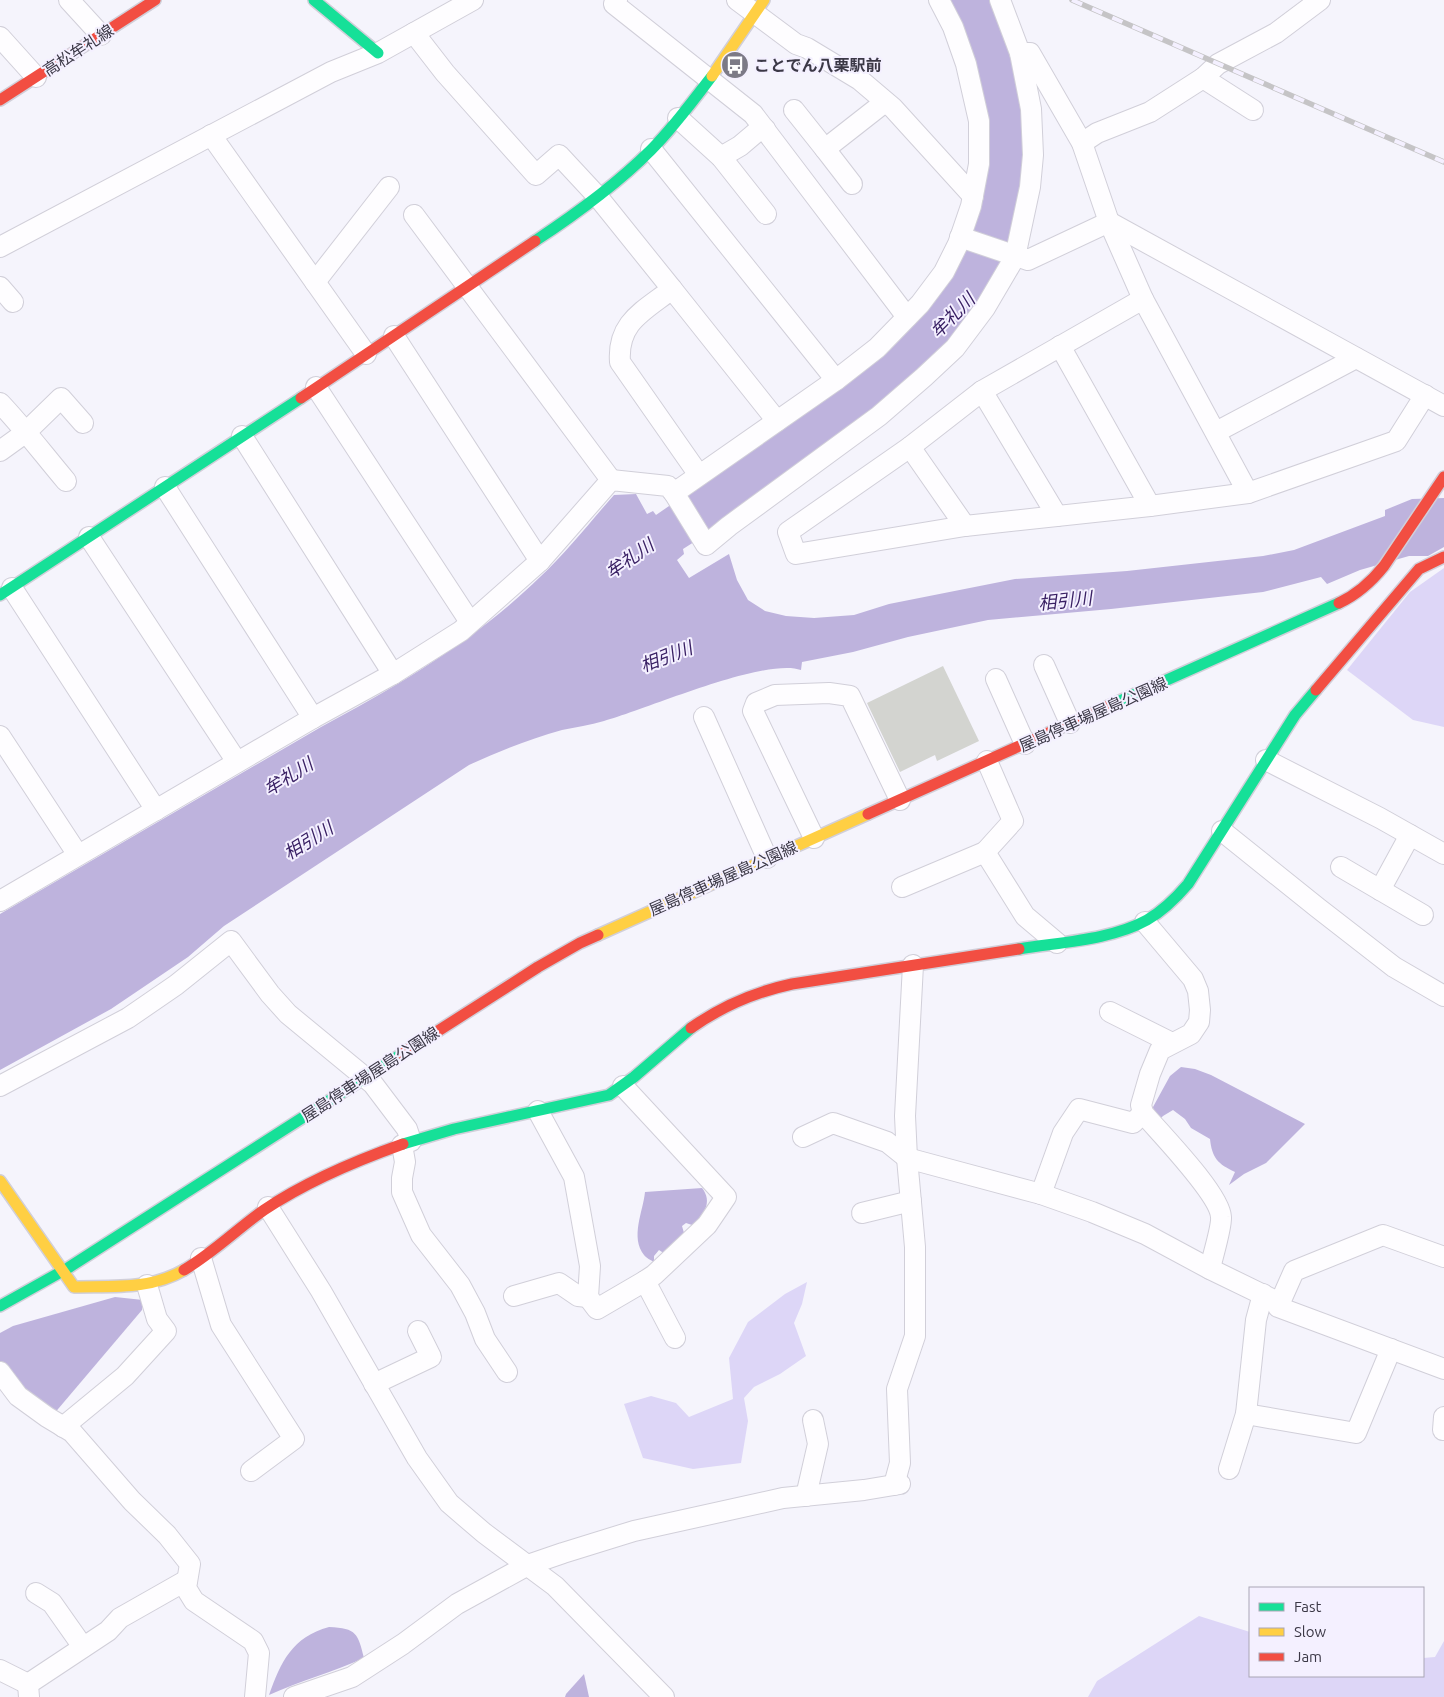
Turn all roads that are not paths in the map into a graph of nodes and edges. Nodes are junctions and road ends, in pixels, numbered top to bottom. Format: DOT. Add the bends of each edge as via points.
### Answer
graph roads {
  1 [pos="69,0"];
  2 [pos="155,0"];
  3 [pos="314,0"];
  4 [pos="472,0"];
  5 [pos="617,0"];
  6 [pos="738,0"];
  7 [pos="939,0"];
  8 [pos="1000,0"];
  9 [pos="1320,0"];
  10 [pos="759,7"];
  11 [pos="414,33"];
  12 [pos="101,35"];
  13 [pos="0,37"];
  14 [pos="1020,52"];
  15 [pos="378,53"];
  16 [pos="36,77"];
  17 [pos="1203,78"];
  18 [pos="709,79"];
  19 [pos="0,100"];
  20 [pos="885,102"];
  21 [pos="794,110"];
  22 [pos="1253,110"];
  23 [pos="678,118"];
  24 [pos="765,129"];
  25 [pos="211,135"];
  26 [pos="1082,143"];
  27 [pos="651,149"];
  28 [pos="825,149"];
  29 [pos="721,157"];
  30 [pos="852,184"];
  31 [pos="389,187"];
  32 [pos="973,196"];
  33 [pos="598,197"];
  34 [pos="414,214"];
  35 [pos="766,214"];
  36 [pos="1110,222"];
  37 [pos="960,237"];
  38 [pos="0,247"];
  39 [pos="1015,256"];
  40 [pos="315,282"];
  41 [pos="467,286"];
  42 [pos="0,287"];
  43 [pos="672,289"];
  44 [pos="1143,299"];
  45 [pos="13,302"];
  46 [pos="907,317"];
  47 [pos="394,336"];
  48 [pos="1060,346"];
  49 [pos="366,354"];
  50 [pos="1356,358"];
  51 [pos="836,380"];
  52 [pos="316,387"];
  53 [pos="982,391"];
  54 [pos="1425,395"];
  55 [pos="0,402"];
  56 [pos="1444,406"];
  57 [pos="777,422"];
  58 [pos="83,423"];
  59 [pos="1216,432"];
  60 [pos="26,433"];
  61 [pos="242,436"];
  62 [pos="910,447"];
  63 [pos="0,451"];
  64 [pos="699,475"];
  65 [pos="1444,476"];
  66 [pos="611,480"];
  67 [pos="66,481"];
  68 [pos="165,487"];
  69 [pos="674,493"];
  70 [pos="1248,493"];
  71 [pos="1150,506"];
  72 [pos="1057,516"];
  73 [pos="966,526"];
  74 [pos="89,537"];
  75 [pos="1444,557"];
  76 [pos="540,561"];
  77 [pos="1372,580"];
  78 [pos="6,592"];
  79 [pos="1391,602"];
  80 [pos="470,622"];
  81 [pos="1044,664"];
  82 [pos="393,674"];
  83 [pos="996,679"];
  84 [pos="704,717"];
  85 [pos="313,718"];
  86 [pos="1070,723"];
  87 [pos="0,736"];
  88 [pos="1025,744"];
  89 [pos="1266,760"];
  90 [pos="987,761"];
  91 [pos="237,762"];
  92 [pos="900,800"];
  93 [pos="156,810"];
  94 [pos="1222,831"];
  95 [pos="1410,835"];
  96 [pos="814,838"];
  97 [pos="985,852"];
  98 [pos="1444,854"];
  99 [pos="78,856"];
  100 [pos="767,858"];
  101 [pos="1341,867"];
  102 [pos="902,887"];
  103 [pos="1380,890"];
  104 [pos="0,901"];
  105 [pos="1422,915"];
  106 [pos="1145,922"];
  107 [pos="1057,943"];
  108 [pos="913,965"];
  109 [pos="1444,996"];
  110 [pos="1110,1012"];
  111 [pos="1172,1043"];
  112 [pos="365,1077"];
  113 [pos="0,1086"];
  114 [pos="623,1086"];
  115 [pos="538,1111"];
  116 [pos="1143,1113"];
  117 [pos="803,1137"];
  118 [pos="406,1143"];
  119 [pos="907,1158"];
  120 [pos="0,1181"];
  121 [pos="1041,1194"];
  122 [pos="911,1201"];
  123 [pos="268,1207"];
  124 [pos="862,1213"];
  125 [pos="1444,1256"];
  126 [pos="201,1258"];
  127 [pos="1210,1270"];
  128 [pos="63,1271"];
  129 [pos="645,1281"];
  130 [pos="147,1285"];
  131 [pos="514,1296"];
  132 [pos="588,1297"];
  133 [pos="1272,1298"];
  134 [pos="0,1306"];
  135 [pos="418,1331"];
  136 [pos="675,1338"];
  137 [pos="1391,1350"];
  138 [pos="1444,1370"];
  139 [pos="0,1372"];
  140 [pos="507,1372"];
  141 [pos="374,1384"];
  142 [pos="1246,1414"];
  143 [pos="813,1420"];
  144 [pos="63,1427"];
  145 [pos="1229,1469"];
  146 [pos="251,1471"];
  147 [pos="806,1496"];
  148 [pos="528,1565"];
  149 [pos="187,1580"];
  150 [pos="36,1593"];
  151 [pos="83,1647"];
  152 [pos="0,1670"];
  153 [pos="28,1691"];
  154 [pos="255,1697"];
  155 [pos="294,1697"];
  156 [pos="664,1697"];
  1 -- 12 [label="street"];
  2 -- 12 [label="street, 高松牟礼線"];
  3 -- 15 [label="street"];
  4 -- 11 [label="street"];
  5 -- 18 [label="street" via="614,4"];
  6 -- 10 [label="street"];
  7 -- 32 [label="street" via="966,64 979,120 979,164"];
  8 -- 14 [label="street"];
  9 -- 17 [label="street" via="1276,33 1218,64"];
  10 -- 18 [label="street"];
  10 -- 20 [label="street" via="796,44 860,80"];
  11 -- 15 [label="street"];
  11 -- 33 [label="street" via="445,73 536,175 560,154"];
  12 -- 16 [label="street, 高松牟礼線"];
  13 -- 16 [label="street"];
  14 -- 26 [label="street" via="1030,53"];
  14 -- 39 [label="street" via="1031,109 1033,155 1030,187"];
  15 -- 25 [label="street" via="331,72"];
  16 -- 19 [label="street, 高松牟礼線"];
  17 -- 22 [label="street"];
  17 -- 26 [label="street" via="1150,112 1097,133"];
  18 -- 23 [label="street"];
  18 -- 24 [label="street" via="753,114"];
  20 -- 28 [label="street"];
  20 -- 32 [label="street"];
  21 -- 28 [label="street"];
  23 -- 27 [label="street"];
  23 -- 29 [label="street"];
  24 -- 29 [label="street"];
  24 -- 46 [label="street"];
  25 -- 38 [label="street"];
  25 -- 40 [label="street"];
  26 -- 36 [label="street"];
  27 -- 33 [label="street"];
  27 -- 51 [label="street"];
  28 -- 30 [label="street"];
  29 -- 35 [label="street"];
  31 -- 40 [label="street"];
  32 -- 37 [label="street"];
  33 -- 41 [label="street"];
  33 -- 43 [label="street"];
  34 -- 41 [label="street"];
  36 -- 39 [label="street" via="1028,260"];
  36 -- 44 [label="street"];
  36 -- 50 [label="street"];
  37 -- 39 [label="street"];
  37 -- 46 [label="street" via="944,272"];
  39 -- 69 [label="street" via="985,308 955,348 924,377 880,416 706,545"];
  40 -- 49 [label="street"];
  41 -- 47 [label="street"];
  41 -- 66 [label="street"];
  42 -- 45 [label="street"];
  43 -- 57 [label="street"];
  43 -- 64 [label="street" via="632,320 623,334 620,362"];
  44 -- 48 [label="street"];
  44 -- 59 [label="street"];
  46 -- 51 [label="street" via="877,348"];
  47 -- 49 [label="street"];
  47 -- 76 [label="street"];
  48 -- 53 [label="street"];
  48 -- 71 [label="street"];
  49 -- 52 [label="street"];
  50 -- 54 [label="street"];
  50 -- 59 [label="street"];
  51 -- 57 [label="street"];
  52 -- 61 [label="street"];
  52 -- 80 [label="street"];
  53 -- 62 [label="street"];
  53 -- 72 [label="street"];
  54 -- 56 [label="street"];
  54 -- 70 [label="street" via="1396,441"];
  55 -- 60 [label="street"];
  57 -- 64 [label="street"];
  58 -- 60 [label="street" via="61,398"];
  59 -- 70 [label="street"];
  60 -- 63 [label="street"];
  60 -- 67 [label="street"];
  61 -- 68 [label="street"];
  61 -- 82 [label="street"];
  62 -- 73 [label="street"];
  62 -- 73 [label="street" via="788,532 796,554"];
  64 -- 69 [label="street"];
  65 -- 77 [label="street, 屋島停車場屋島公園線"];
  66 -- 69 [label="street" via="668,486"];
  66 -- 76 [label="street"];
  68 -- 74 [label="street"];
  68 -- 85 [label="street"];
  70 -- 71 [label="street"];
  71 -- 72 [label="street"];
  72 -- 73 [label="street"];
  74 -- 78 [label="street"];
  74 -- 91 [label="street"];
  75 -- 79 [label="street" via="1419,569"];
  76 -- 80 [label="street"];
  77 -- 79 [label="street"];
  77 -- 86 [label="street, 屋島停車場屋島公園線" via="1332,607"];
  78 -- 93 [label="street"];
  79 -- 89 [label="street" via="1295,715"];
  80 -- 82 [label="street"];
  81 -- 86 [label="street"];
  82 -- 85 [label="street"];
  83 -- 88 [label="street"];
  84 -- 100 [label="street"];
  85 -- 91 [label="street"];
  86 -- 88 [label="street, 屋島停車場屋島公園線"];
  87 -- 99 [label="street"];
  88 -- 90 [label="street, 屋島停車場屋島公園線"];
  89 -- 94 [label="street"];
  89 -- 95 [label="street"];
  90 -- 92 [label="street, 屋島停車場屋島公園線"];
  90 -- 97 [label="street" via="1014,821"];
  91 -- 93 [label="street"];
  92 -- 96 [label="street, 屋島停車場屋島公園線"];
  92 -- 96 [label="street" via="850,696 829,693 775,695 756,703 753,711"];
  93 -- 99 [label="street"];
  94 -- 106 [label="street" via="1177,898"];
  94 -- 109 [label="street" via="1394,967"];
  95 -- 98 [label="street"];
  95 -- 103 [label="street"];
  96 -- 100 [label="street, 屋島停車場屋島公園線"];
  97 -- 102 [label="street"];
  97 -- 107 [label="street" via="1025,916"];
  99 -- 104 [label="street"];
  100 -- 112 [label="street, 屋島停車場屋島公園線" via="566,950"];
  101 -- 103 [label="street"];
  103 -- 105 [label="street"];
  106 -- 107 [label="street" via="1116,933"];
  106 -- 111 [label="street" via="1193,979 1198,992 1199,1022 1191,1034"];
  107 -- 108 [label="street"];
  108 -- 114 [label="street" via="792,984 742,999 696,1024"];
  108 -- 119 [label="street" via="905,1116"];
  110 -- 111 [label="street"];
  111 -- 116 [label="street" via="1160,1050 1150,1074 1141,1105"];
  112 -- 113 [label="street" via="288,1014 230,942 128,1018"];
  112 -- 118 [label="street" via="407,1129"];
  112 -- 128 [label="street, 屋島停車場屋島公園線"];
  114 -- 115 [label="street" via="601,1097"];
  114 -- 129 [label="street" via="726,1197 707,1225"];
  115 -- 118 [label="street"];
  115 -- 132 [label="street" via="574,1178 590,1266"];
  116 -- 121 [label="street" via="1133,1123 1079,1109 1063,1132"];
  116 -- 127 [label="street" via="1206,1186 1217,1204 1221,1217"];
  117 -- 119 [label="street" via="833,1123 886,1142"];
  118 -- 123 [label="street" via="315,1180"];
  118 -- 140 [label="street" via="402,1192 421,1235 460,1286 485,1339"];
  119 -- 121 [label="street"];
  119 -- 122 [label="street"];
  120 -- 128 [label="street"];
  121 -- 127 [label="street" via="1145,1234"];
  122 -- 124 [label="street"];
  122 -- 147 [label="street" via="915,1247 915,1336 897,1389 900,1463 897,1485"];
  123 -- 126 [label="street"];
  123 -- 141 [label="street"];
  125 -- 133 [label="street" via="1383,1235 1294,1271"];
  126 -- 130 [label="street" via="177,1274"];
  126 -- 146 [label="street" via="220,1325 294,1439"];
  127 -- 133 [label="street"];
  128 -- 130 [label="street" via="74,1287"];
  128 -- 134 [label="street, 屋島停車場屋島公園線"];
  129 -- 132 [label="street" via="597,1309"];
  129 -- 136 [label="street"];
  130 -- 144 [label="street" via="157,1319 166,1332 124,1376"];
  131 -- 132 [label="street" via="559,1283 578,1296"];
  133 -- 137 [label="street" via="1278,1307"];
  133 -- 142 [label="street" via="1256,1320"];
  135 -- 141 [label="street" via="431,1357"];
  137 -- 138 [label="street"];
  137 -- 142 [label="street" via="1356,1433"];
  139 -- 144 [label="street" via="18,1396"];
  141 -- 148 [label="street" via="417,1458 449,1502"];
  142 -- 145 [label="street"];
  143 -- 147 [label="street" via="818,1444"];
  144 -- 149 [label="street" via="72,1432 132,1501 167,1535 190,1564"];
  147 -- 148 [label="street" via="634,1530"];
  148 -- 155 [label="street" via="457,1604 352,1677"];
  148 -- 156 [label="street" via="555,1586"];
  149 -- 151 [label="street" via="120,1618 108,1631"];
  149 -- 154 [label="street" via="186,1588 194,1601 253,1641 259,1653"];
  150 -- 151 [label="street" via="52,1603"];
  151 -- 153 [label="street"];
  152 -- 153 [label="street"];
}
